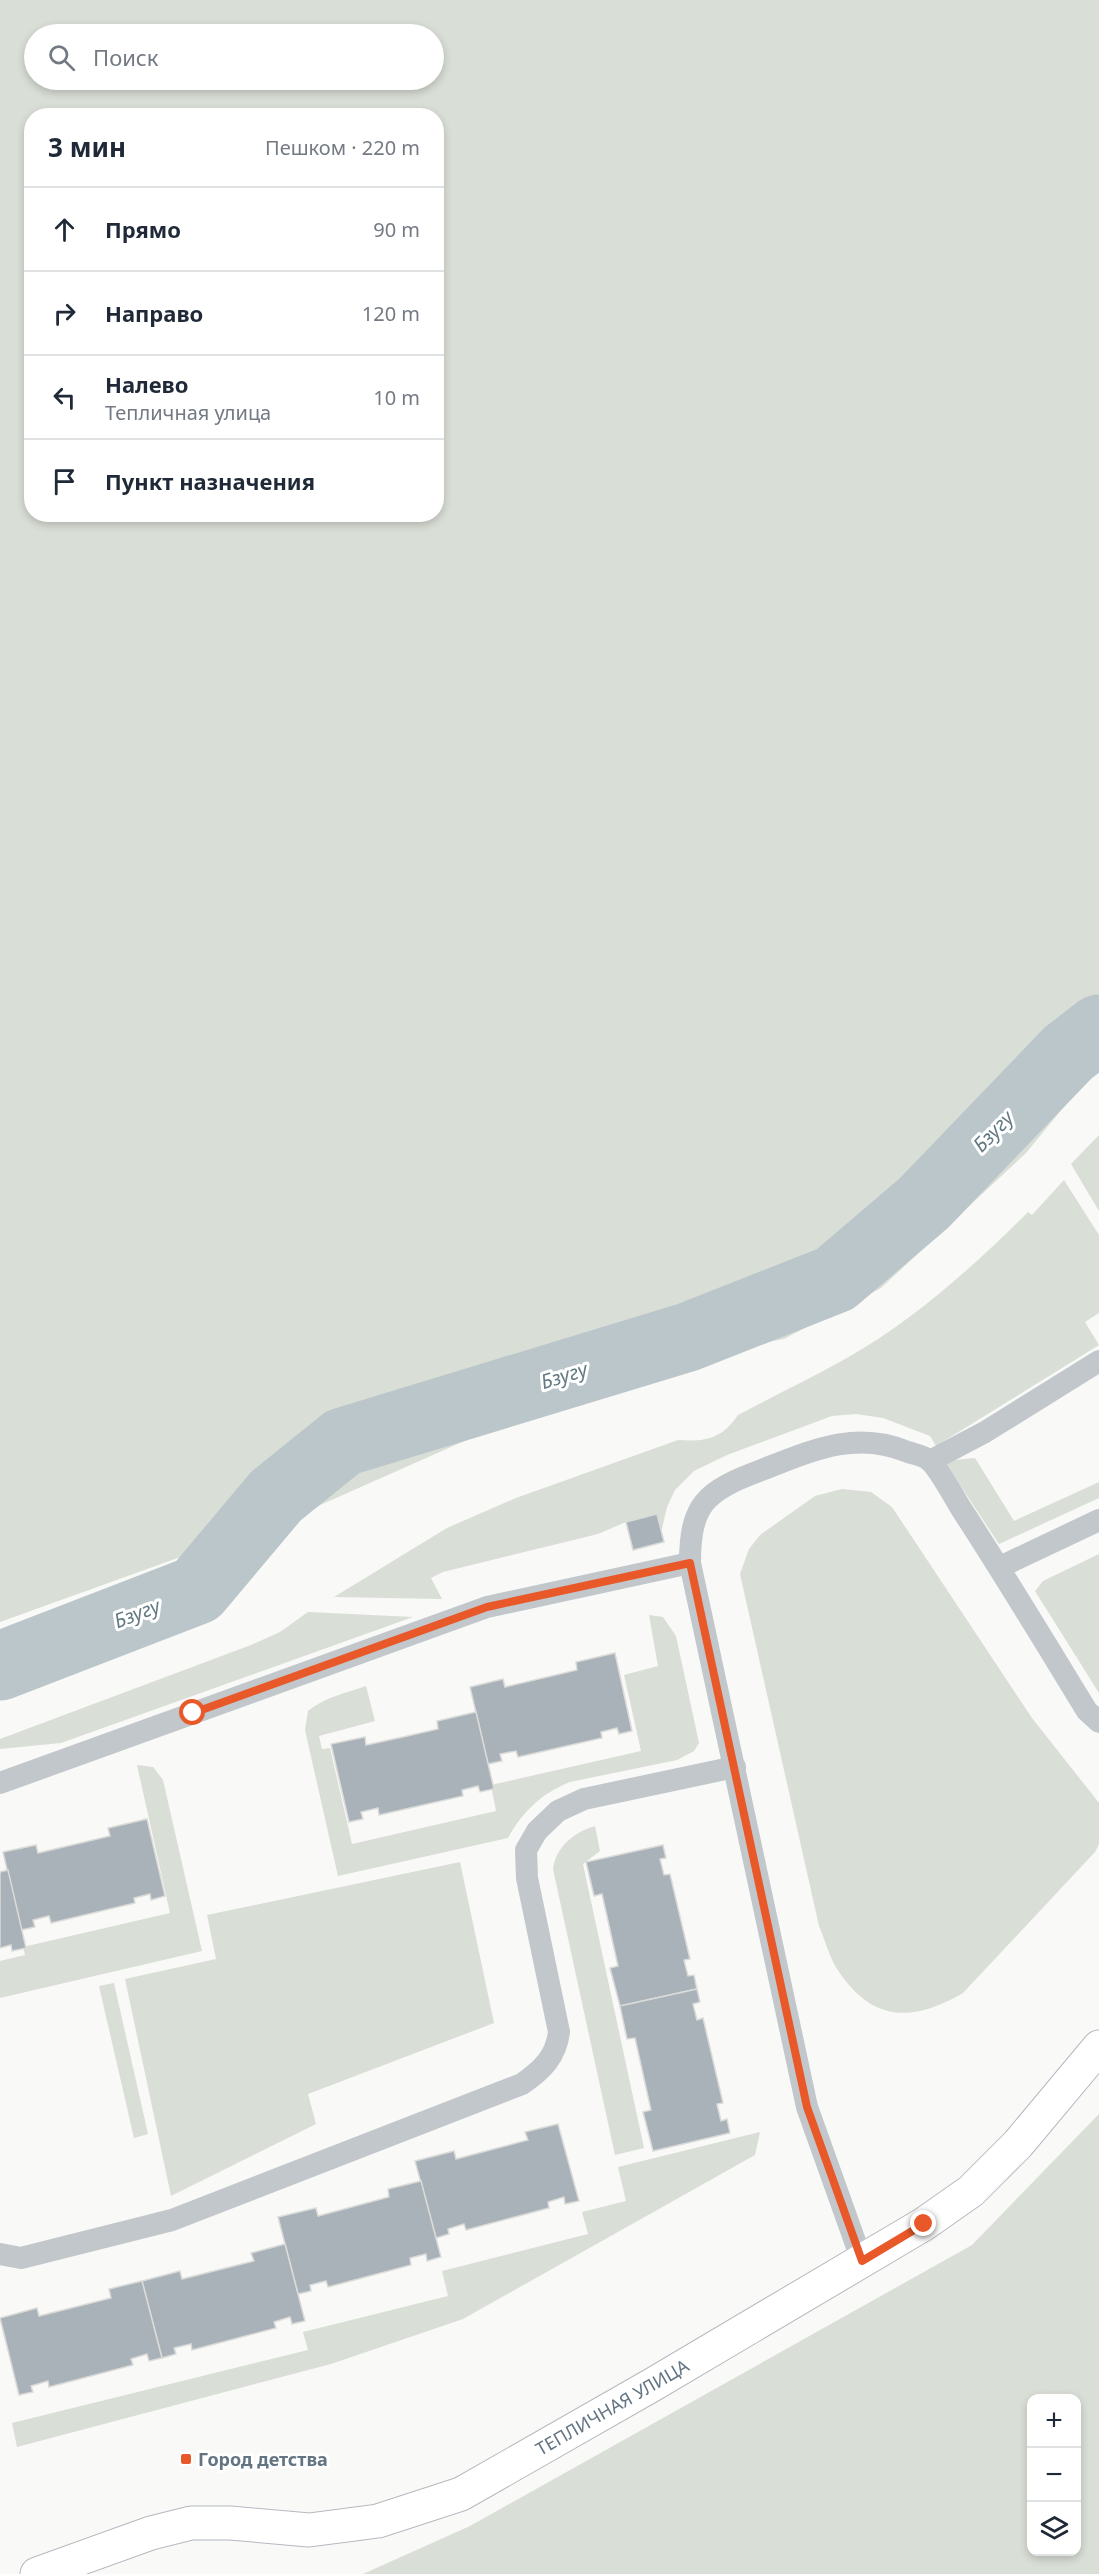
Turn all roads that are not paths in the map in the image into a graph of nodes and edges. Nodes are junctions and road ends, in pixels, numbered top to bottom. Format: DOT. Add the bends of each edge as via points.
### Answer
graph roads {
  1 [pos="1099,1361"];
  2 [pos="930,1461"];
  3 [pos="1099,1520"];
  4 [pos="690,1563"];
  5 [pos="1000,1568"];
  6 [pos="1099,1722"];
  7 [pos="735,1767"];
  8 [pos="0,1784"];
  9 [pos="1099,2047"];
  10 [pos="0,2254"];
  11 [pos="862,2261"];
  12 [pos="37,2574"];
  1 -- 2 [label="lane" via="985,1432"];
  2 -- 4 [label="lane" via="894,1446 861,1442 829,1445 727,1484 710,1495 698,1511 690,1542"];
  2 -- 5 [label="lane"];
  3 -- 5 [label="lane"];
  4 -- 7 [label="lane"];
  4 -- 8 [label="lane" via="487,1607"];
  5 -- 6 [label="lane" via="1087,1711"];
  7 -- 10 [label="lane" via="584,1799 558,1811 537,1831 526,1850 527,1878 559,2032 558,2048 542,2070 522,2084 172,2220 21,2258"];
  7 -- 11 [label="lane" via="807,2107"];
  9 -- 11 [label="street, ТЕПЛИЧНАЯ УЛИЦА" via="1018,2144 970,2191"];
  11 -- 12 [label="street, ТЕПЛИЧНАЯ УЛИЦА" via="461,2494 378,2521 309,2530 191,2523 150,2533"];
}
